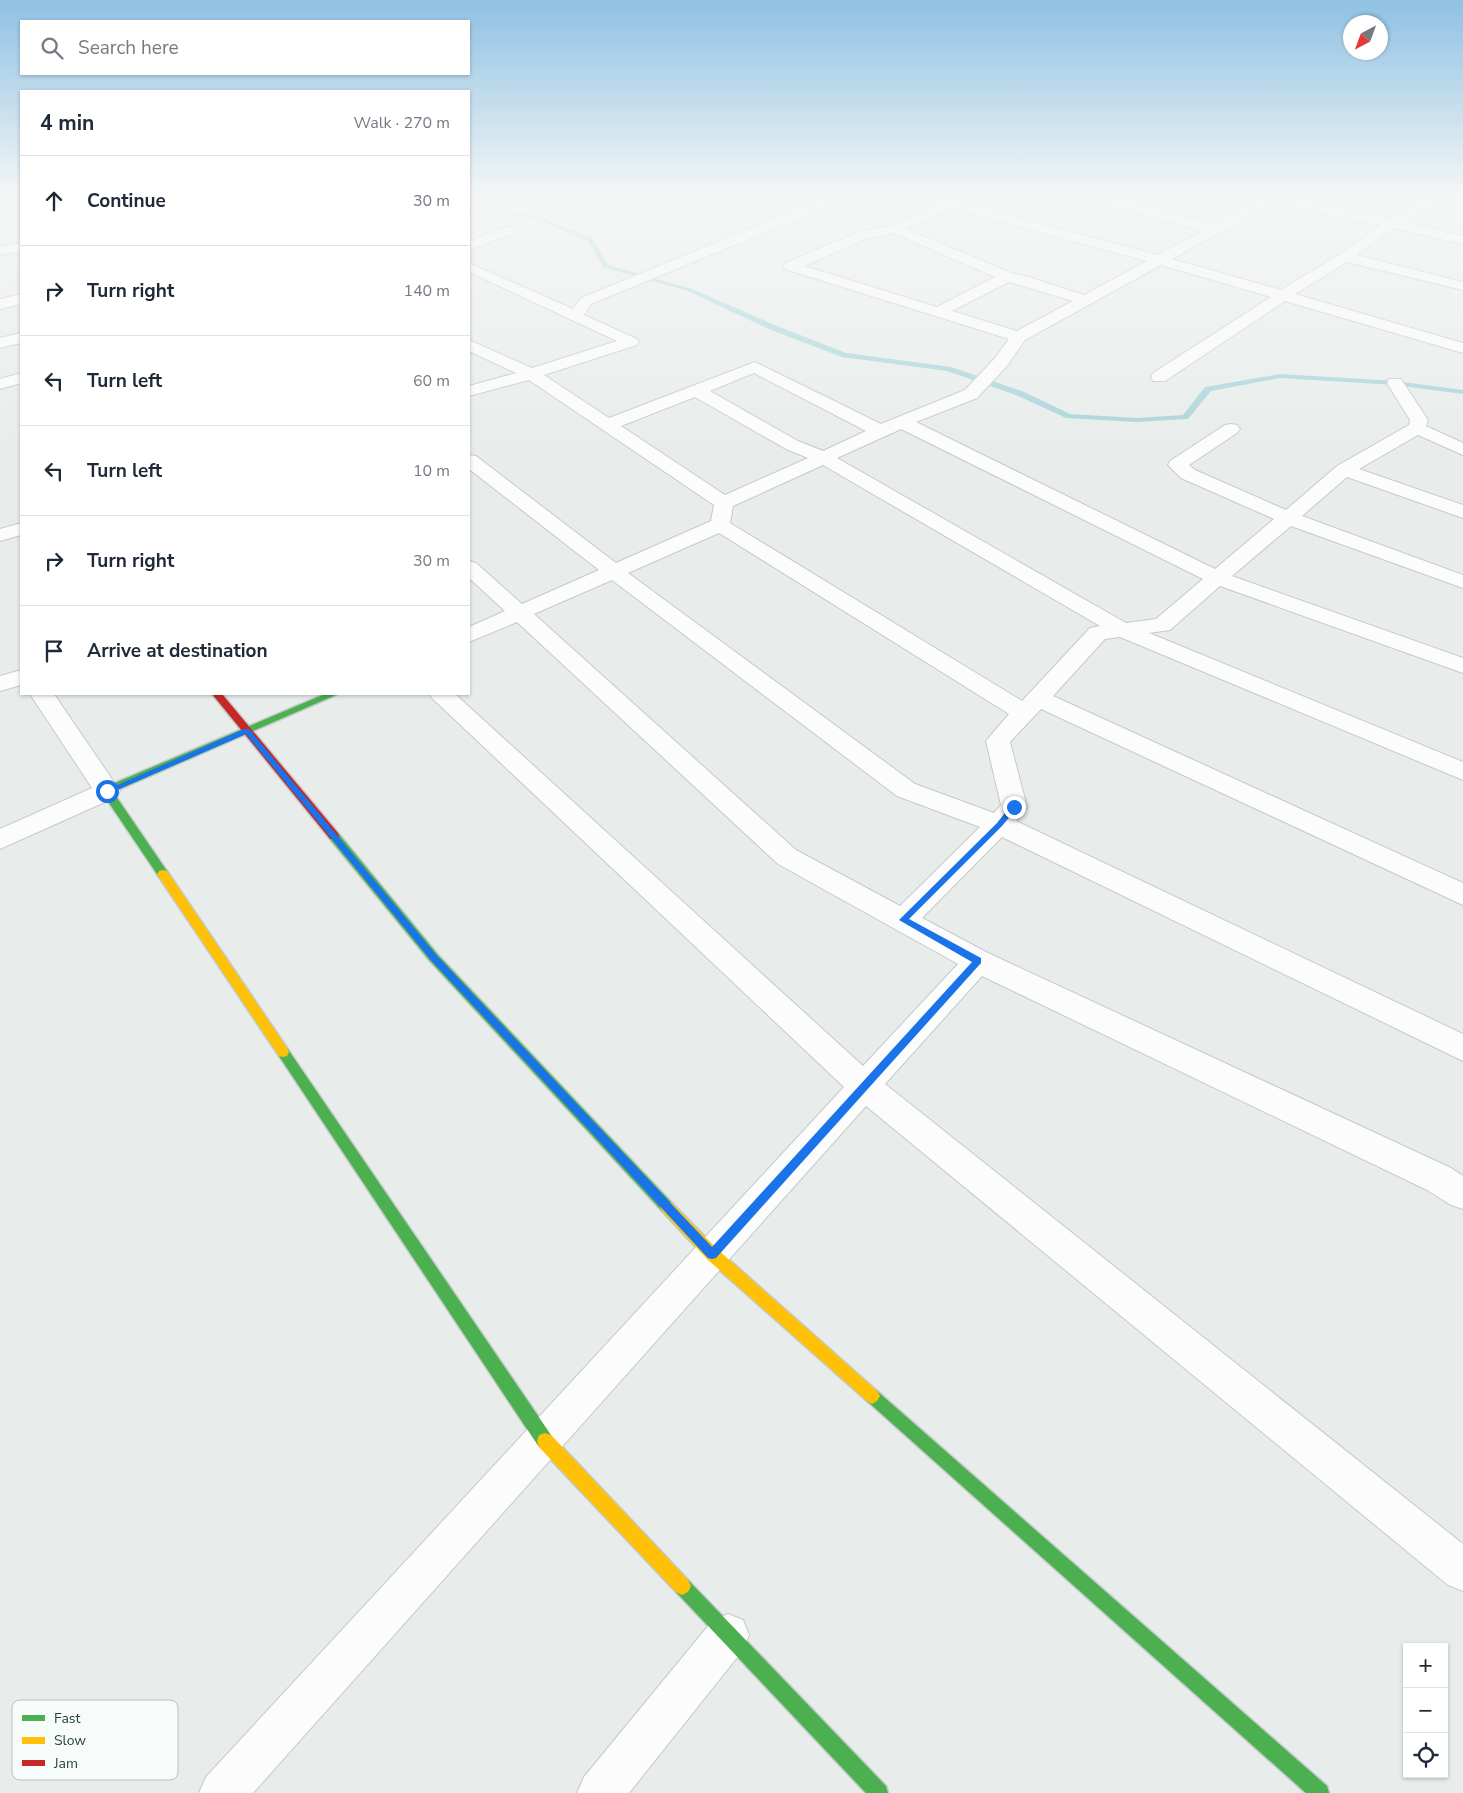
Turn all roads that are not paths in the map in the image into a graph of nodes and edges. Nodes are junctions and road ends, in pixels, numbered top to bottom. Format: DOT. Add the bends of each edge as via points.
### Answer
graph roads {
  1 [pos="498,281"];
  2 [pos="638,281"];
  3 [pos="837,281"];
  4 [pos="1000,281"];
  5 [pos="1026,281"];
  6 [pos="1123,281"];
  7 [pos="1232,281"];
  8 [pos="1308,281"];
  9 [pos="1441,281"];
  10 [pos="1463,286"];
  11 [pos="1284,296"];
  12 [pos="20,299"];
  13 [pos="1087,300"];
  14 [pos="0,304"];
  15 [pos="938,312"];
  16 [pos="575,317"];
  17 [pos="20,338"];
  18 [pos="1019,338"];
  19 [pos="0,343"];
  20 [pos="470,345"];
  21 [pos="1463,348"];
  22 [pos="531,374"];
  23 [pos="1160,377"];
  24 [pos="20,378"];
  25 [pos="0,384"];
  26 [pos="1394,384"];
  27 [pos="696,390"];
  28 [pos="470,391"];
  29 [pos="901,422"];
  30 [pos="607,424"];
  31 [pos="1417,428"];
  32 [pos="1231,429"];
  33 [pos="880,431"];
  34 [pos="1463,450"];
  35 [pos="824,458"];
  36 [pos="470,461"];
  37 [pos="1344,470"];
  38 [pos="724,503"];
  39 [pos="1463,512"];
  40 [pos="1288,518"];
  41 [pos="720,525"];
  42 [pos="20,528"];
  43 [pos="0,535"];
  44 [pos="470,568"];
  45 [pos="614,572"];
  46 [pos="1217,578"];
  47 [pos="1463,582"];
  48 [pos="519,613"];
  49 [pos="1122,630"];
  50 [pos="470,635"];
  51 [pos="1463,666"];
  52 [pos="20,676"];
  53 [pos="0,684"];
  54 [pos="43,695"];
  55 [pos="218,695"];
  56 [pos="331,695"];
  57 [pos="443,695"];
  58 [pos="1031,705"];
  59 [pos="247,731"];
  60 [pos="1463,772"];
  61 [pos="107,791"];
  62 [pos="999,824"];
  63 [pos="0,840"];
  64 [pos="1463,895"];
  65 [pos="903,920"];
  66 [pos="978,961"];
  67 [pos="1463,1048"];
  68 [pos="864,1086"];
  69 [pos="1463,1194"];
  70 [pos="712,1254"];
  71 [pos="544,1439"];
  72 [pos="1463,1570"];
  73 [pos="728,1635"];
  74 [pos="222,1793"];
  75 [pos="600,1793"];
  76 [pos="879,1793"];
  77 [pos="1320,1793"];
  1 -- 16 [label="street"];
  2 -- 16 [label="street" via="586,301"];
  3 -- 15 [label="street"];
  4 -- 15 [label="street"];
  5 -- 13 [label="street"];
  6 -- 13 [label="street"];
  7 -- 11 [label="street"];
  8 -- 11 [label="street"];
  9 -- 10 [label="street"];
  11 -- 21 [label="street"];
  11 -- 23 [label="street"];
  12 -- 14 [label="street"];
  13 -- 18 [label="street"];
  15 -- 18 [label="street"];
  16 -- 22 [label="street" via="631,342"];
  17 -- 19 [label="street"];
  18 -- 29 [label="street" via="971,394"];
  20 -- 22 [label="street"];
  22 -- 28 [label="street"];
  22 -- 30 [label="street"];
  24 -- 25 [label="street"];
  26 -- 31 [label="street" via="1419,420"];
  27 -- 30 [label="street"];
  27 -- 33 [label="street" via="755,367"];
  27 -- 35 [label="street" via="792,445"];
  29 -- 33 [label="street"];
  29 -- 46 [label="street"];
  30 -- 38 [label="street"];
  31 -- 34 [label="street"];
  31 -- 37 [label="street"];
  32 -- 40 [label="street" via="1177,465 1188,474"];
  33 -- 35 [label="street"];
  35 -- 38 [label="street"];
  35 -- 49 [label="street"];
  36 -- 45 [label="street"];
  37 -- 39 [label="street"];
  37 -- 40 [label="street"];
  38 -- 41 [label="street"];
  40 -- 46 [label="street"];
  40 -- 47 [label="street"];
  41 -- 45 [label="street"];
  41 -- 58 [label="street"];
  42 -- 43 [label="street"];
  44 -- 48 [label="street"];
  45 -- 48 [label="street"];
  45 -- 62 [label="street" via="906,790"];
  46 -- 49 [label="street" via="1162,625"];
  46 -- 51 [label="street"];
  48 -- 50 [label="street"];
  48 -- 65 [label="street" via="787,857"];
  49 -- 58 [label="street" via="1098,633"];
  49 -- 60 [label="street"];
  52 -- 53 [label="street"];
  54 -- 61 [label="street"];
  55 -- 59 [label="street"];
  56 -- 59 [label="street"];
  57 -- 68 [label="street"];
  58 -- 62 [label="street" via="998,741 1014,807"];
  58 -- 64 [label="street"];
  59 -- 61 [label="street"];
  59 -- 70 [label="street" via="434,958"];
  61 -- 63 [label="street"];
  61 -- 71 [label="street"];
  62 -- 65 [label="street"];
  62 -- 67 [label="street"];
  65 -- 66 [label="street"];
  66 -- 68 [label="street"];
  66 -- 69 [label="street" via="1439,1179"];
  68 -- 70 [label="street"];
  68 -- 72 [label="street"];
  70 -- 71 [label="street"];
  70 -- 77 [label="street"];
  71 -- 73 [label="street"];
  71 -- 74 [label="street"];
  73 -- 75 [label="street"];
  73 -- 76 [label="street"];
}
